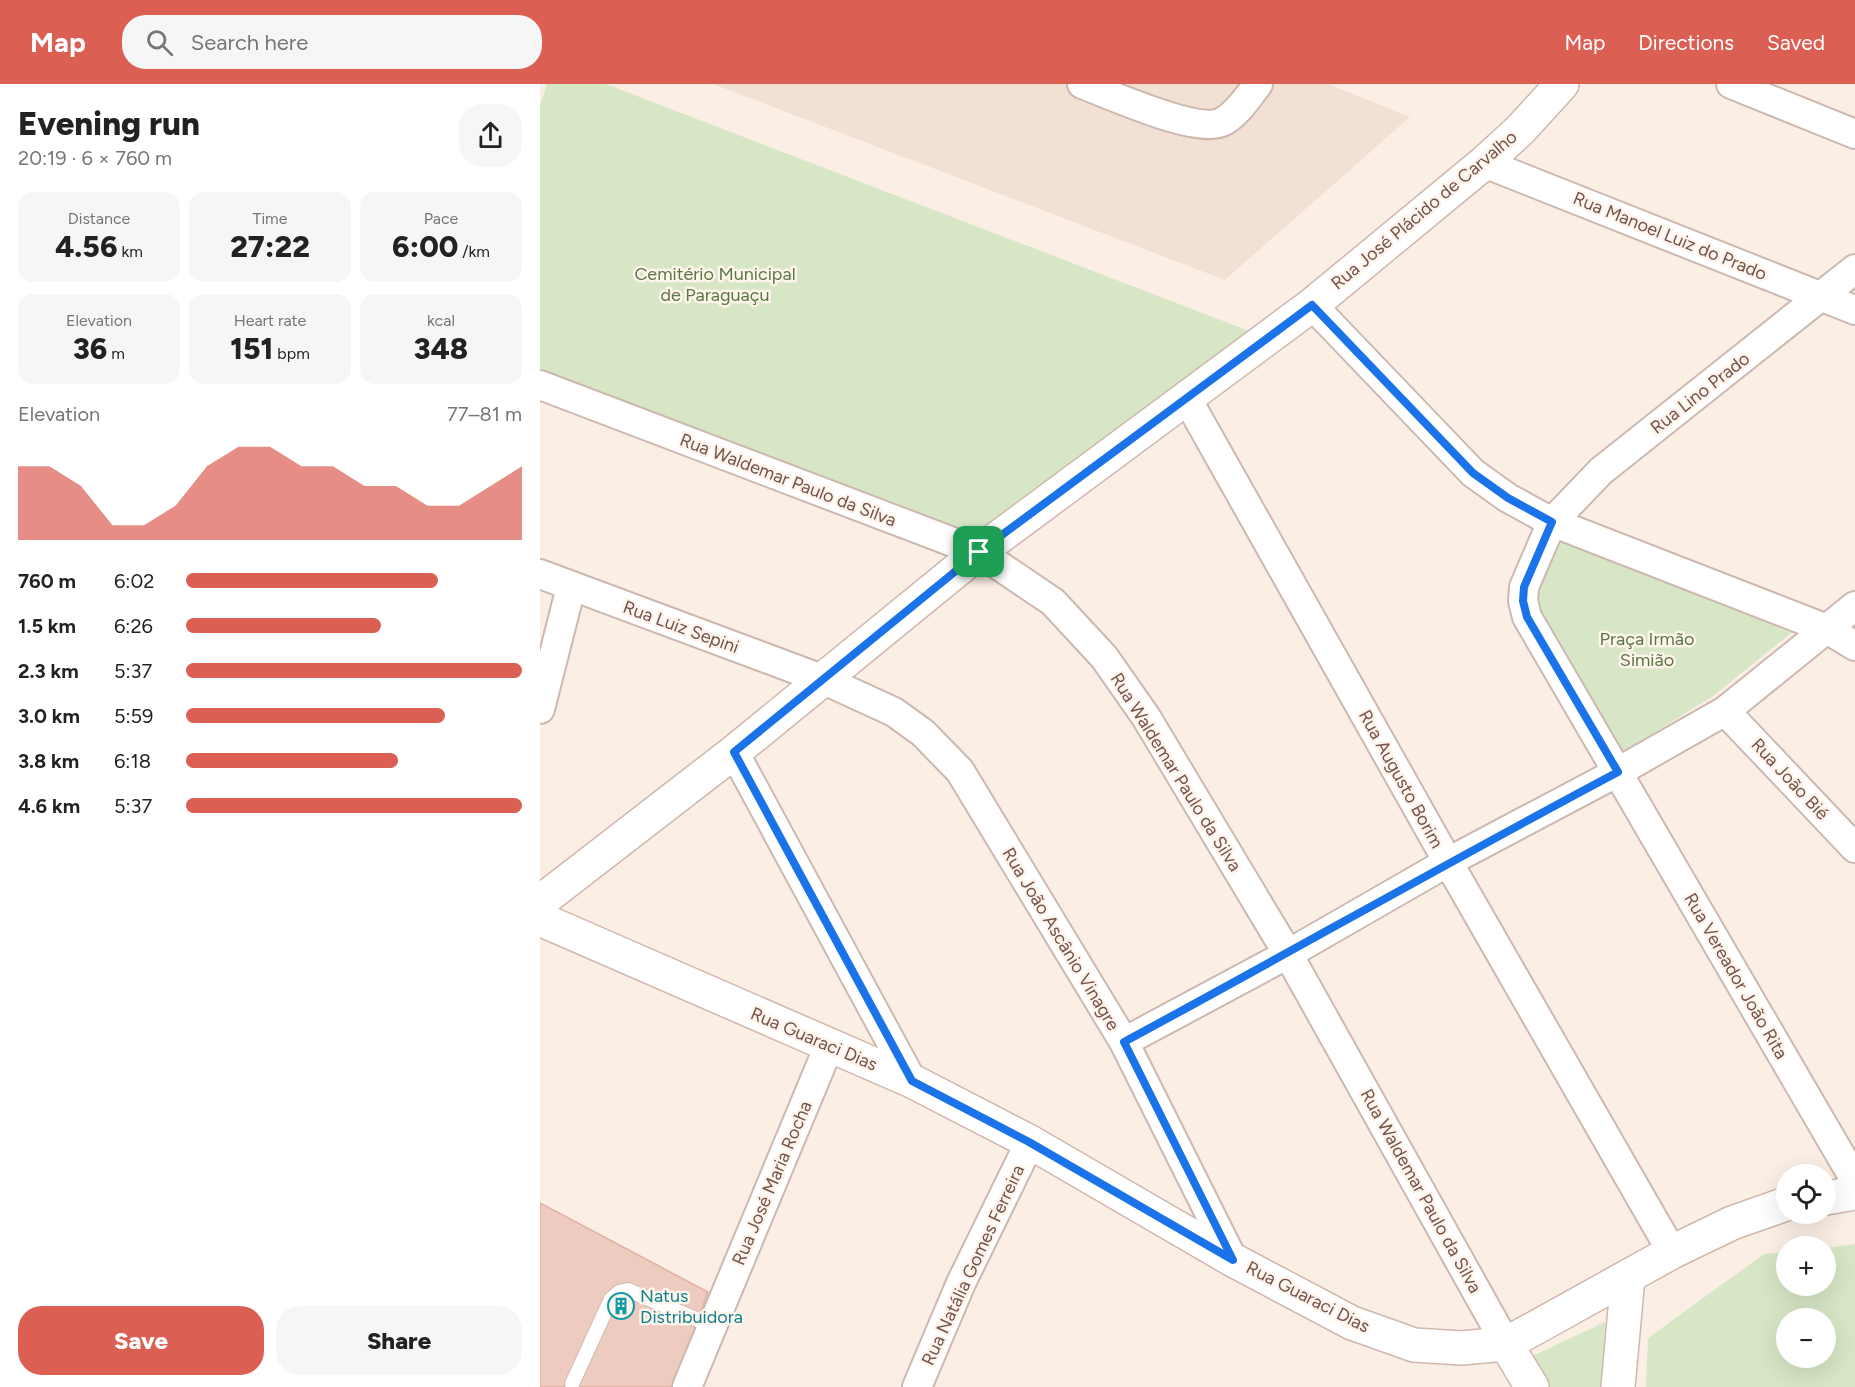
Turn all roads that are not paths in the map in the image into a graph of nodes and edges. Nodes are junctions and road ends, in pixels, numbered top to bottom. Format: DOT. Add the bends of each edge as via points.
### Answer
graph roads {
  1 [pos="1082,84"];
  2 [pos="1258,84"];
  3 [pos="1562,84"];
  4 [pos="1731,84"];
  5 [pos="1855,134"];
  6 [pos="1484,163"];
  7 [pos="1855,269"];
  8 [pos="1822,297"];
  9 [pos="1312,305"];
  10 [pos="1855,310"];
  11 [pos="540,385"];
  12 [pos="1186,397"];
  13 [pos="1552,522"];
  14 [pos="979,552"];
  15 [pos="540,574"];
  16 [pos="571,587"];
  17 [pos="1855,606"];
  18 [pos="1827,629"];
  19 [pos="1855,645"];
  20 [pos="822,679"];
  21 [pos="540,709"];
  22 [pos="1725,711"];
  23 [pos="734,752"];
  24 [pos="1618,772"];
  25 [pos="1855,848"];
  26 [pos="1448,862"];
  27 [pos="540,902"];
  28 [pos="540,919"];
  29 [pos="1288,954"];
  30 [pos="1124,1042"];
  31 [pos="829,1046"];
  32 [pos="912,1081"];
  33 [pos="1029,1142"];
  34 [pos="1855,1180"];
  35 [pos="1855,1193"];
  36 [pos="1836,1196"];
  37 [pos="1776,1207"];
  38 [pos="1672,1252"];
  39 [pos="1233,1260"];
  40 [pos="1628,1277"];
  41 [pos="712,1326"];
  42 [pos="1506,1344"];
  43 [pos="572,1384"];
  44 [pos="687,1387"];
  45 [pos="917,1387"];
  46 [pos="1532,1387"];
  47 [pos="1618,1387"];
  1 -- 2 [label="street" via="1176,119 1208,125 1222,122 1239,109"];
  3 -- 6 [label="street, Rua José Plácido de Carvalho"];
  4 -- 5 [label="street"];
  6 -- 8 [label="street, Rua Manoel Luiz do Prado"];
  6 -- 9 [label="street, Rua José Plácido de Carvalho"];
  7 -- 8 [label="street, Rua Lino Prado"];
  8 -- 10 [label="street, Rua Manoel Luiz do Prado"];
  8 -- 13 [label="street, Rua Lino Prado" via="1601,471"];
  9 -- 12 [label="street, Rua José Plácido de Carvalho"];
  9 -- 13 [label="street" via="1473,473"];
  11 -- 14 [label="street, Rua Waldemar Paulo da Silva"];
  12 -- 14 [label="street, Rua José Plácido de Carvalho"];
  12 -- 26 [label="street, Rua Augusto Borim"];
  13 -- 18 [label="street"];
  13 -- 24 [label="street" via="1524,587 1527,617"];
  14 -- 20 [label="street, Rua José Plácido de Carvalho"];
  14 -- 29 [label="street, Rua Waldemar Paulo da Silva" via="1053,602 1104,657 1146,717"];
  15 -- 16 [label="street, Rua Luiz Sepini"];
  16 -- 20 [label="street, Rua Luiz Sepini"];
  16 -- 21 [label="street"];
  17 -- 18 [label="street"];
  18 -- 19 [label="street"];
  18 -- 22 [label="street"];
  20 -- 23 [label="street, Rua José Plácido de Carvalho"];
  20 -- 30 [label="street, Rua João Ascânio Vinagre" via="894,712 923,733 960,771"];
  22 -- 24 [label="street"];
  22 -- 25 [label="street, Rua João Bié"];
  23 -- 27 [label="street, Rua José Plácido de Carvalho"];
  23 -- 32 [label="street"];
  24 -- 26 [label="street"];
  24 -- 34 [label="street, Rua Vereador João Rita"];
  26 -- 29 [label="street"];
  26 -- 38 [label="street, Rua Augusto Borim"];
  28 -- 31 [label="street, Rua Guaraci Dias"];
  29 -- 30 [label="street"];
  29 -- 42 [label="street, Rua Waldemar Paulo da Silva"];
  30 -- 39 [label="street, Rua João Ascânio Vinagre"];
  31 -- 32 [label="street, Rua Guaraci Dias"];
  31 -- 41 [label="street, Rua José Maria Rocha"];
  32 -- 33 [label="street, Rua Guaraci Dias"];
  33 -- 39 [label="street, Rua Guaraci Dias"];
  33 -- 45 [label="street, Rua Natália Gomes Ferreira" via="961,1282"];
  35 -- 36 [label="street"];
  37 -- 38 [label="street" via="1731,1222"];
  38 -- 40 [label="street"];
  39 -- 42 [label="street, Rua Guaraci Dias" via="1352,1323 1414,1345 1461,1348"];
  40 -- 42 [label="street"];
  40 -- 47 [label="street"];
  41 -- 43 [label="lane" via="628,1290 619,1292 611,1299"];
  41 -- 44 [label="street, Rua José Maria Rocha"];
  42 -- 46 [label="street"];
}
